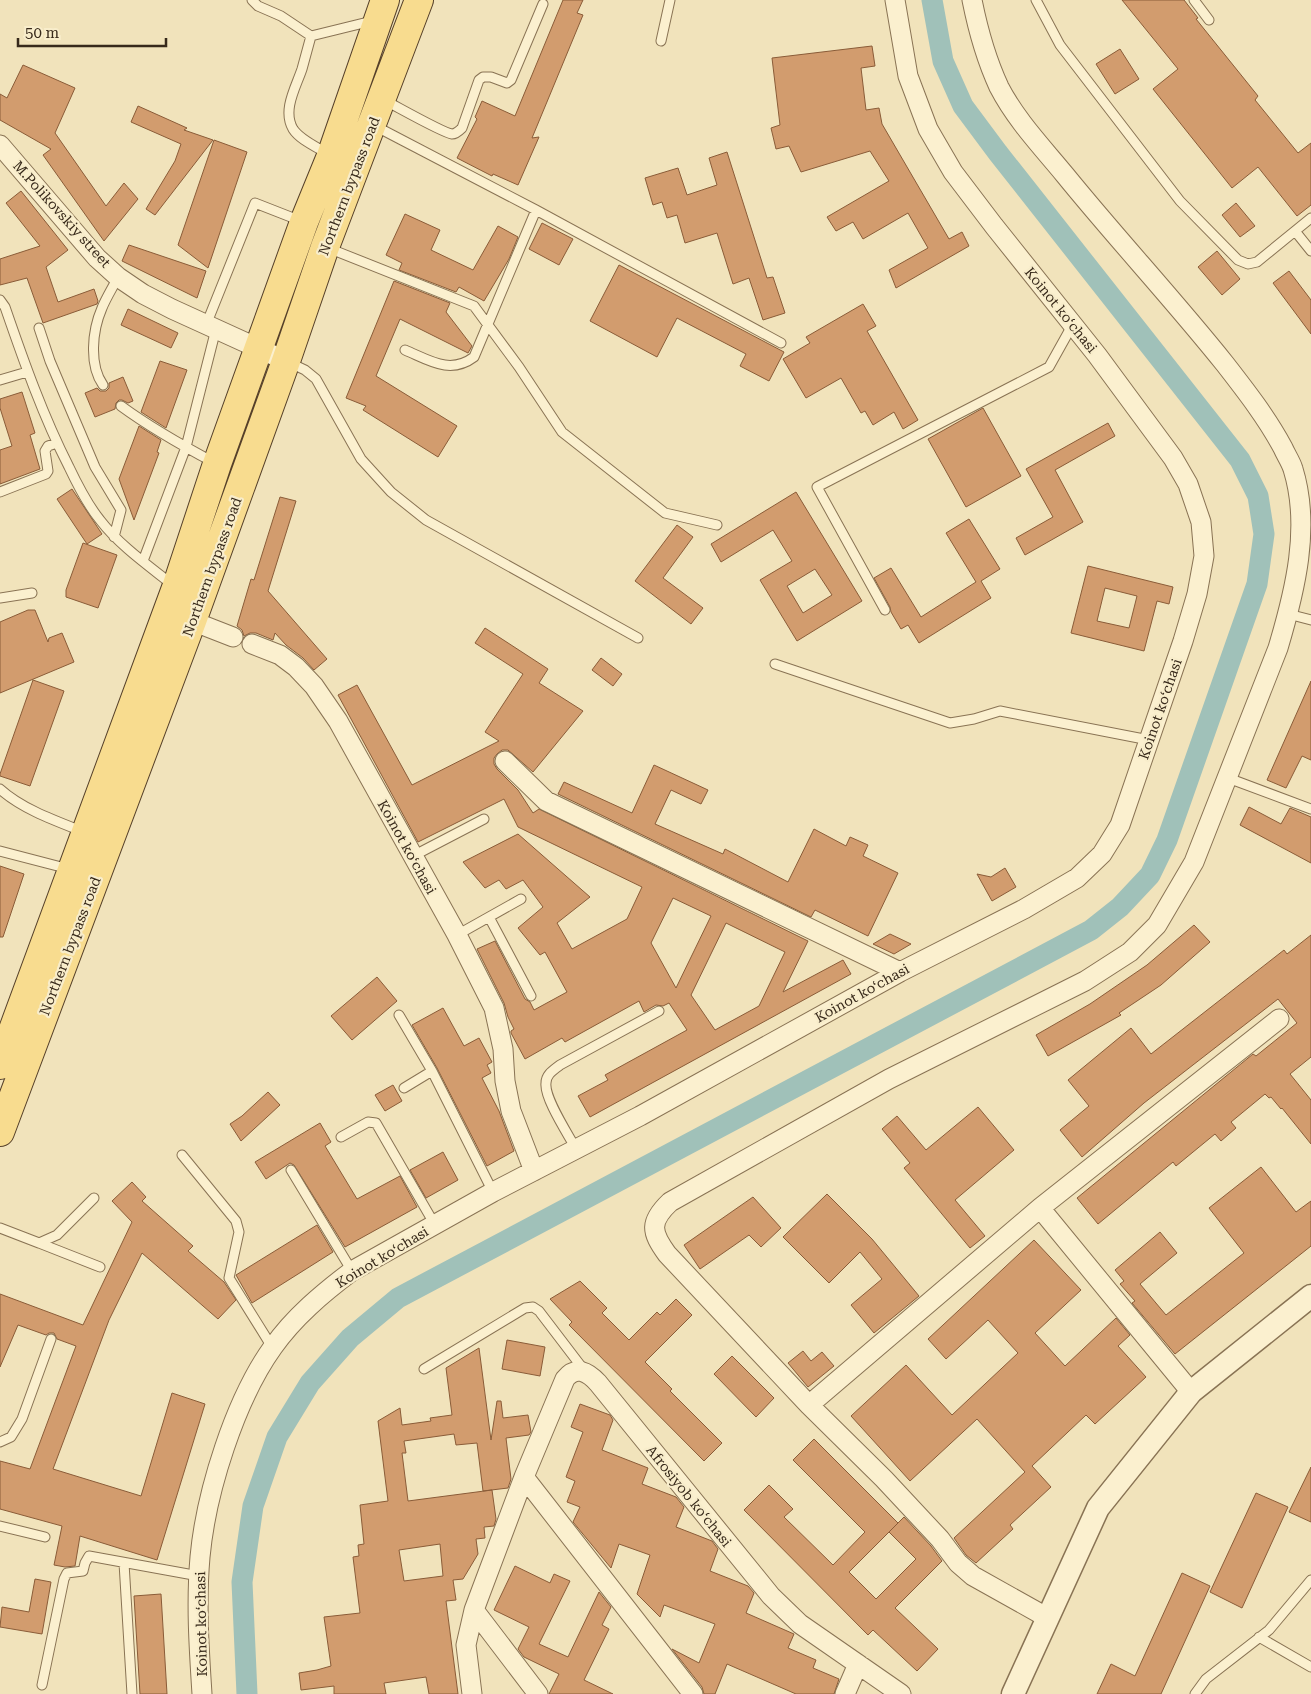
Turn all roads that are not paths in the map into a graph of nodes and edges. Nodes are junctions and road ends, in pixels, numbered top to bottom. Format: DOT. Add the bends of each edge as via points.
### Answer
graph roads {
  1 [pos="252,0"];
  2 [pos="419,0"];
  3 [pos="670,0"];
  4 [pos="895,0"];
  5 [pos="972,0"];
  6 [pos="1036,0"];
  7 [pos="1194,0"];
  8 [pos="543,4"];
  9 [pos="382,10"];
  10 [pos="1209,20"];
  11 [pos="311,36"];
  12 [pos="661,41"];
  13 [pos="382,99"];
  14 [pos="372,124"];
  15 [pos="0,145"];
  16 [pos="331,156"];
  17 [pos="536,210"];
  18 [pos="1311,218"];
  19 [pos="304,222"];
  20 [pos="1295,231"];
  21 [pos="325,247"];
  22 [pos="1311,251"];
  23 [pos="118,277"];
  24 [pos="0,300"];
  25 [pos="1073,324"];
  26 [pos="488,325"];
  27 [pos="211,327"];
  28 [pos="39,328"];
  29 [pos="781,343"];
  30 [pos="259,349"];
  31 [pos="405,350"];
  32 [pos="286,361"];
  33 [pos="27,372"];
  34 [pos="0,380"];
  35 [pos="103,385"];
  36 [pos="121,406"];
  37 [pos="57,443"];
  38 [pos="186,447"];
  39 [pos="217,464"];
  40 [pos="0,492"];
  41 [pos="717,526"];
  42 [pos="114,537"];
  43 [pos="143,561"];
  44 [pos="176,588"];
  45 [pos="32,593"];
  46 [pos="0,598"];
  47 [pos="885,610"];
  48 [pos="1288,614"];
  49 [pos="1311,620"];
  50 [pos="192,621"];
  51 [pos="233,636"];
  52 [pos="638,638"];
  53 [pos="252,644"];
  54 [pos="775,664"];
  55 [pos="1149,740"];
  56 [pos="505,761"];
  57 [pos="1228,778"];
  58 [pos="0,789"];
  59 [pos="1311,809"];
  60 [pos="484,819"];
  61 [pos="86,832"];
  62 [pos="0,851"];
  63 [pos="412,856"];
  64 [pos="72,870"];
  65 [pos="522,899"];
  66 [pos="489,917"];
  67 [pos="457,935"];
  68 [pos="900,972"];
  69 [pos="531,996"];
  70 [pos="659,1011"];
  71 [pos="398,1015"];
  72 [pos="1279,1019"];
  73 [pos="5,1037"];
  74 [pos="0,1065"];
  75 [pos="432,1071"];
  76 [pos="404,1088"];
  77 [pos="0,1132"];
  78 [pos="341,1137"];
  79 [pos="576,1149"];
  80 [pos="182,1155"];
  81 [pos="291,1170"];
  82 [pos="534,1171"];
  83 [pos="492,1192"];
  84 [pos="94,1198"];
  85 [pos="1040,1208"];
  86 [pos="434,1225"];
  87 [pos="0,1228"];
  88 [pos="40,1243"];
  89 [pos="100,1267"];
  90 [pos="352,1272"];
  91 [pos="1311,1296"];
  92 [pos="50,1340"];
  93 [pos="272,1347"];
  94 [pos="424,1369"];
  95 [pos="586,1372"];
  96 [pos="1191,1392"];
  97 [pos="809,1405"];
  98 [pos="0,1442"];
  99 [pos="524,1477"];
  100 [pos="0,1526"];
  101 [pos="45,1538"];
  102 [pos="124,1563"];
  103 [pos="199,1576"];
  104 [pos="1311,1580"];
  105 [pos="474,1610"];
  106 [pos="1048,1618"];
  107 [pos="1259,1637"];
  108 [pos="858,1664"];
  109 [pos="1311,1667"];
  110 [pos="42,1685"];
  111 [pos="132,1694"];
  112 [pos="202,1694"];
  113 [pos="472,1694"];
  114 [pos="538,1694"];
  115 [pos="693,1694"];
  116 [pos="845,1694"];
  117 [pos="901,1694"];
  118 [pos="1013,1694"];
  119 [pos="1195,1694"];
  1 -- 11 [label="lane"];
  2 -- 13 [label="main road, Northern bypass road"];
  3 -- 12 [label="lane"];
  4 -- 25 [label="street, Koinot koʻchasi" via="908,76 928,129 953,172"];
  5 -- 48 [label="street" via="987,58 1020,120 1232,373 1272,428 1293,468 1300,504 1301,540"];
  6 -- 20 [label="lane" via="1060,46 1180,201 1238,260 1248,264 1257,262"];
  7 -- 10 [label="lane"];
  8 -- 13 [label="lane" via="511,80 507,84 491,78 479,80 462,128 457,132 452,134 438,128"];
  9 -- 11 [label="lane"];
  9 -- 16 [label="main road, Northern bypass road"];
  11 -- 16 [label="lane" via="293,93 290,121 294,130 308,142"];
  13 -- 14 [label="main road, Northern bypass road"];
  14 -- 17 [label="lane"];
  14 -- 21 [label="main road, Northern bypass road"];
  15 -- 23 [label="street, M.Polikovskiy street" via="97,258"];
  16 -- 19 [label="main road, Northern bypass road"];
  17 -- 26 [label="lane"];
  17 -- 29 [label="lane"];
  18 -- 20 [label="lane"];
  19 -- 27 [label="lane" via="255,203"];
  19 -- 30 [label="main road, Northern bypass road"];
  20 -- 22 [label="lane"];
  21 -- 26 [label="lane" via="474,306"];
  21 -- 32 [label="main road, Northern bypass road"];
  23 -- 27 [label="street, M.Polikovskiy street" via="150,298"];
  23 -- 35 [label="lane" via="101,310 95,332 95,366"];
  24 -- 33 [label="lane"];
  25 -- 47 [label="lane" via="1049,368 817,487"];
  25 -- 55 [label="street, Koinot koʻchasi" via="1173,458 1188,484 1201,522 1204,556 1197,594"];
  26 -- 31 [label="lane" via="474,357 464,364 438,364"];
  26 -- 41 [label="lane" via="562,432 665,513"];
  27 -- 30 [label="street, M.Polikovskiy street"];
  27 -- 38 [label="lane"];
  28 -- 42 [label="lane" via="96,467 121,510"];
  30 -- 32 [label="street, M.Polikovskiy street"];
  30 -- 39 [label="main road, Northern bypass road"];
  32 -- 50 [label="main road, Northern bypass road"];
  32 -- 52 [label="lane" via="316,379 361,458 391,492 426,520"];
  33 -- 34 [label="lane"];
  33 -- 37 [label="lane"];
  36 -- 38 [label="lane"];
  37 -- 40 [label="lane" via="45,451 46,474"];
  37 -- 42 [label="lane" via="82,492"];
  38 -- 39 [label="lane"];
  38 -- 43 [label="lane"];
  39 -- 44 [label="main road, Northern bypass road"];
  42 -- 43 [label="lane"];
  43 -- 44 [label="lane"];
  44 -- 61 [label="main road, Northern bypass road"];
  45 -- 46 [label="lane"];
  48 -- 49 [label="lane"];
  48 -- 57 [label="street"];
  50 -- 51 [label="street"];
  50 -- 77 [label="main road, Northern bypass road"];
  53 -- 63 [label="street, Koinot koʻchasi" via="280,655 314,686 338,721"];
  54 -- 55 [label="lane" via="950,723 1000,711"];
  55 -- 68 [label="street, Koinot koʻchasi" via="1120,826 1102,854 1077,878 1024,909"];
  56 -- 68 [label="street" via="546,801"];
  57 -- 59 [label="lane"];
  57 -- 97 [label="street" via="1194,862 1157,925 1130,952 1085,981 889,1079 670,1202 661,1211 654,1229 667,1254"];
  58 -- 61 [label="lane" via="46,817"];
  60 -- 63 [label="lane"];
  61 -- 64 [label="main road, Northern bypass road"];
  62 -- 64 [label="lane"];
  63 -- 67 [label="street, Koinot koʻchasi"];
  64 -- 73 [label="main road, Northern bypass road"];
  65 -- 66 [label="lane"];
  66 -- 67 [label="lane"];
  66 -- 69 [label="lane"];
  67 -- 82 [label="street, Koinot koʻchasi" via="494,1008 511,1111"];
  68 -- 79 [label="street, Koinot koʻchasi"];
  70 -- 79 [label="lane" via="550,1073 545,1083 551,1104"];
  71 -- 75 [label="lane"];
  72 -- 85 [label="street"];
  73 -- 74 [label="main road, Northern bypass road"];
  75 -- 76 [label="lane"];
  75 -- 83 [label="lane"];
  78 -- 86 [label="lane" via="368,1122 376,1123"];
  79 -- 82 [label="street, Koinot koʻchasi"];
  80 -- 93 [label="lane" via="236,1221 239,1232 229,1278"];
  81 -- 90 [label="lane"];
  82 -- 83 [label="street, Koinot koʻchasi"];
  83 -- 86 [label="street, Koinot koʻchasi"];
  84 -- 88 [label="lane" via="57,1235"];
  85 -- 96 [label="street"];
  85 -- 97 [label="street"];
  86 -- 90 [label="street, Koinot koʻchasi"];
  87 -- 88 [label="lane"];
  88 -- 89 [label="lane"];
  90 -- 93 [label="street, Koinot koʻchasi" via="298,1316"];
  91 -- 96 [label="street"];
  92 -- 98 [label="lane" via="22,1419 11,1437"];
  93 -- 103 [label="street, Koinot koʻchasi" via="248,1389 222,1454 209,1504"];
  94 -- 95 [label="lane" via="525,1308 533,1308 539,1310"];
  95 -- 99 [label="street" via="574,1371 565,1379"];
  95 -- 108 [label="street, Afrosiyob koʻchasi" via="771,1596 800,1624"];
  96 -- 106 [label="street" via="1098,1508"];
  97 -- 106 [label="street" via="940,1539 958,1563 973,1576"];
  99 -- 105 [label="street"];
  99 -- 115 [label="street"];
  100 -- 101 [label="lane"];
  102 -- 103 [label="lane"];
  102 -- 110 [label="lane" via="89,1556 83,1571 67,1574"];
  102 -- 111 [label="lane"];
  103 -- 112 [label="street, Koinot koʻchasi"];
  104 -- 107 [label="lane" via="1269,1630"];
  105 -- 113 [label="street" via="466,1645"];
  105 -- 114 [label="street"];
  106 -- 118 [label="street"];
  107 -- 109 [label="lane"];
  107 -- 119 [label="lane" via="1206,1679"];
  108 -- 116 [label="street"];
  108 -- 117 [label="street, Afrosiyob koʻchasi"];
}
